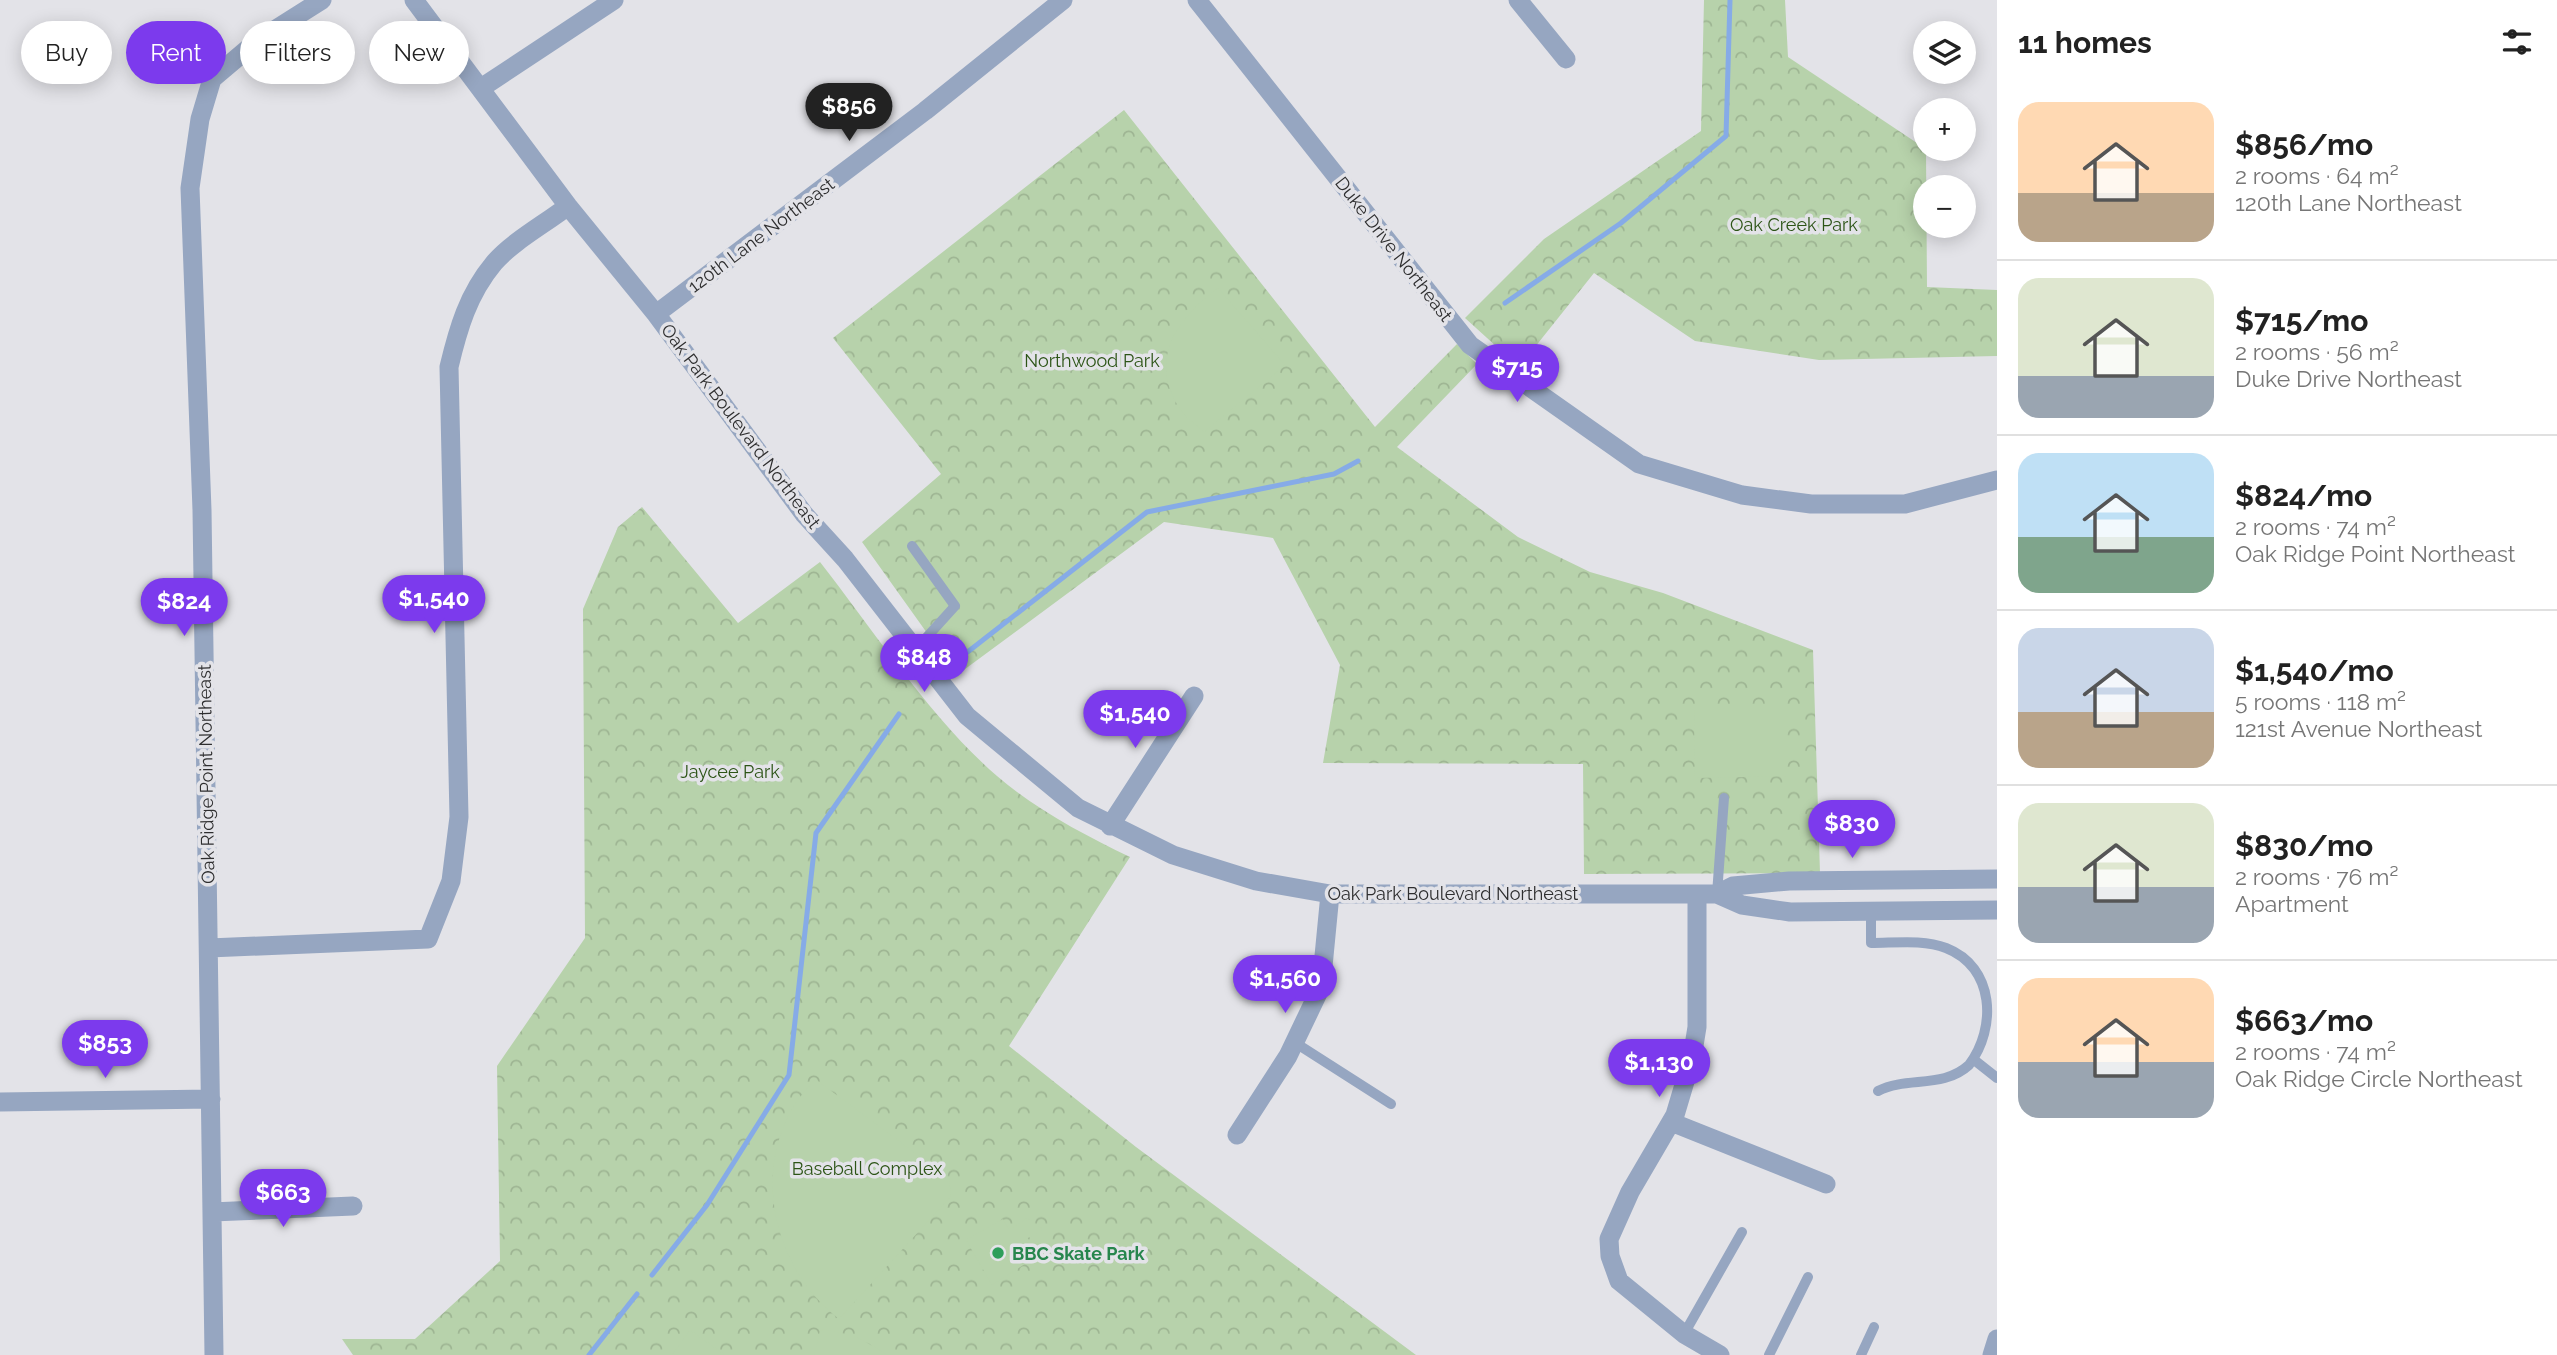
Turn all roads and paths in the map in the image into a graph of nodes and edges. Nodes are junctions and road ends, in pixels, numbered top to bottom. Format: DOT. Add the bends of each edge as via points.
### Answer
graph roads {
  1 [pos="322,0"];
  2 [pos="414,0"];
  3 [pos="614,0"];
  4 [pos="1063,0"];
  5 [pos="1197,0"];
  6 [pos="1518,0"];
  7 [pos="1566,60"];
  8 [pos="481,88"];
  9 [pos="568,206"];
  10 [pos="656,314"];
  11 [pos="1997,480"];
  12 [pos="912,546"];
  13 [pos="916,649"];
  14 [pos="1194,696"];
  15 [pos="1724,798"];
  16 [pos="1110,827"];
  17 [pos="1997,879"];
  18 [pos="1330,894"];
  19 [pos="1707,894"];
  20 [pos="1997,910"];
  21 [pos="1871,911"];
  22 [pos="208,948"];
  23 [pos="1294,1042"];
  24 [pos="1973,1059"];
  25 [pos="1997,1078"];
  26 [pos="1878,1091"];
  27 [pos="211,1099"];
  28 [pos="0,1102"];
  29 [pos="1391,1104"];
  30 [pos="1671,1122"];
  31 [pos="1237,1135"];
  32 [pos="1826,1184"];
  33 [pos="353,1206"];
  34 [pos="212,1212"];
  35 [pos="1742,1232"];
  36 [pos="1808,1277"];
  37 [pos="1874,1327"];
  38 [pos="1684,1335"];
  39 [pos="1997,1339"];
  40 [pos="214,1355"];
  41 [pos="1720,1355"];
  42 [pos="1769,1355"];
  43 [pos="1861,1355"];
  44 [pos="1992,1355"];
  1 -- 22 [label="street, Oak Ridge Point Northeast" via="257,41 212,79 200,119 190,188 202,510"];
  2 -- 8 [label="street, Oak Park Boulevard Northeast"];
  3 -- 8 [label="street"];
  4 -- 10 [label="street, 120th Lane Northeast" via="925,111"];
  5 -- 11 [label="street, Duke Drive Northeast" via="1470,345 1639,464 1742,495 1811,504 1905,504"];
  6 -- 7 [label="street"];
  8 -- 9 [label="street, Oak Park Boulevard Northeast"];
  9 -- 10 [label="street, Oak Park Boulevard Northeast"];
  9 -- 22 [label="street" via="496,261 461,318 449,367 459,817 451,881 428,939"];
  10 -- 13 [label="street, Oak Park Boulevard Northeast" via="804,513"];
  12 -- 13 [label="lane" via="955,606"];
  13 -- 16 [label="street, Oak Park Boulevard Northeast" via="967,716 1078,808"];
  14 -- 16 [label="street"];
  15 -- 19 [label="lane"];
  16 -- 18 [label="street, Oak Park Boulevard Northeast" via="1172,855 1256,881"];
  17 -- 19 [label="street, Oak Park Boulevard Northeast" via="1789,881 1733,886"];
  18 -- 19 [label="street, Oak Park Boulevard Northeast"];
  18 -- 23 [label="street" via="1321,987"];
  19 -- 21 [label="street, Oak Park Boulevard Northeast" via="1790,912"];
  19 -- 30 [label="street" via="1697,1027"];
  20 -- 21 [label="street, Oak Park Boulevard Northeast"];
  21 -- 24 [label="lane" via="1871,943 1945,947 1979,972 1991,992 1994,1014 1985,1043"];
  22 -- 27 [label="street, Oak Ridge Point Northeast"];
  23 -- 29 [label="lane"];
  23 -- 31 [label="street"];
  24 -- 25 [label="lane"];
  24 -- 26 [label="lane" via="1952,1076 1893,1083"];
  27 -- 28 [label="street"];
  27 -- 34 [label="street, Oak Ridge Point Northeast"];
  30 -- 32 [label="street"];
  30 -- 38 [label="street" via="1630,1192 1609,1239 1610,1256 1619,1281"];
  33 -- 34 [label="street"];
  34 -- 40 [label="street, Oak Ridge Point Northeast"];
  35 -- 38 [label="lane"];
  36 -- 42 [label="lane"];
  37 -- 43 [label="lane"];
  38 -- 41 [label="street"];
  39 -- 44 [label="street"];
}
